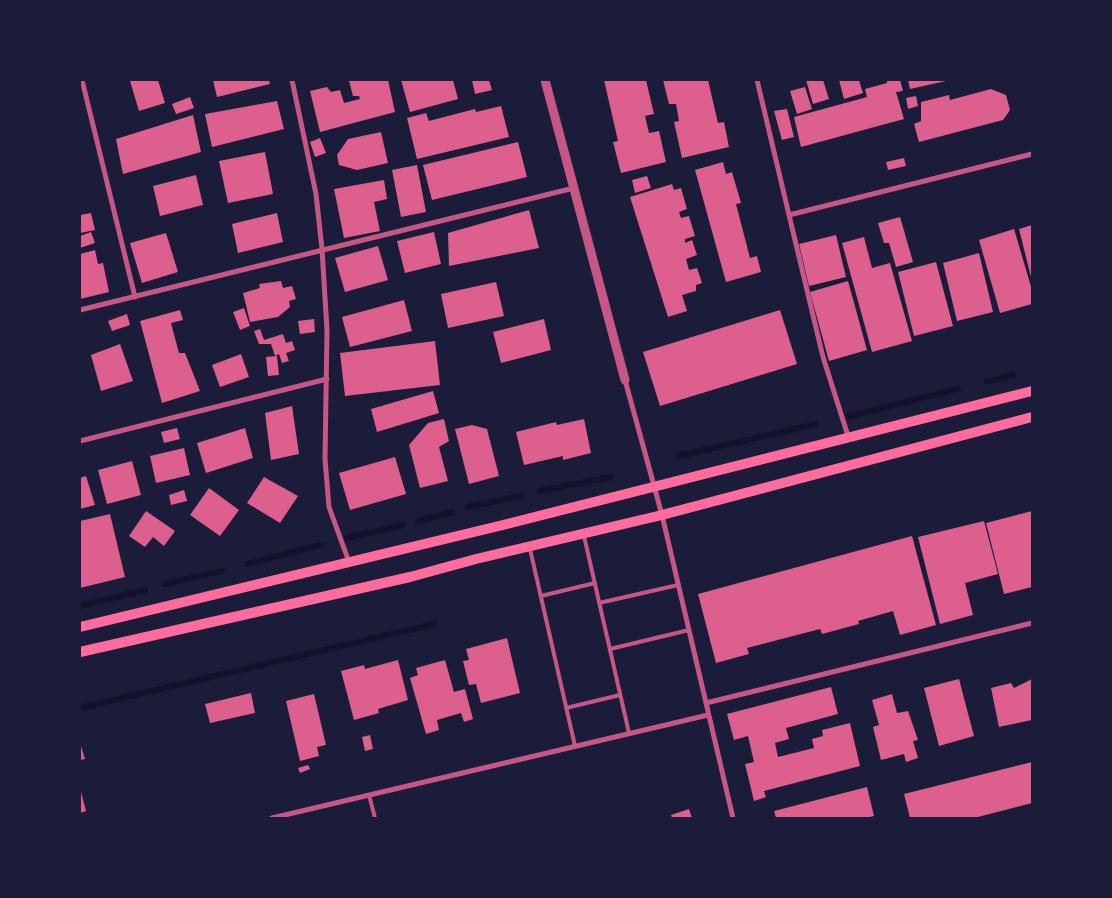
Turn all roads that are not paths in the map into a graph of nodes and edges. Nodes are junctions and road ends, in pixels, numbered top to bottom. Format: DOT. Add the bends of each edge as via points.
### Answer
graph roads {
  1 [pos="82,80"];
  2 [pos="292,80"];
  3 [pos="545,80"];
  4 [pos="757,80"];
  5 [pos="1032,154"];
  6 [pos="574,188"];
  7 [pos="789,215"];
  8 [pos="322,249"];
  9 [pos="135,297"];
  10 [pos="80,310"];
  11 [pos="327,379"];
  12 [pos="625,380"];
  13 [pos="1032,391"];
  14 [pos="1032,417"];
  15 [pos="849,439"];
  16 [pos="80,441"];
  17 [pos="653,487"];
  18 [pos="662,515"];
  19 [pos="584,534"];
  20 [pos="529,547"];
  21 [pos="348,562"];
  22 [pos="595,583"];
  23 [pos="678,585"];
  24 [pos="540,596"];
  25 [pos="599,603"];
  26 [pos="1032,623"];
  27 [pos="80,628"];
  28 [pos="689,630"];
  29 [pos="610,649"];
  30 [pos="80,652"];
  31 [pos="620,695"];
  32 [pos="706,703"];
  33 [pos="566,708"];
  34 [pos="708,715"];
  35 [pos="629,733"];
  36 [pos="575,746"];
  37 [pos="369,795"];
  38 [pos="272,818"];
  39 [pos="375,818"];
  40 [pos="732,818"];
  1 -- 9 [label="street"];
  2 -- 8 [label="street" via="316,194"];
  3 -- 6 [label="street"];
  4 -- 7 [label="street"];
  5 -- 7 [label="street"];
  6 -- 8 [label="street"];
  6 -- 12 [label="street"];
  7 -- 15 [label="street" via="823,358"];
  8 -- 9 [label="street"];
  8 -- 11 [label="street"];
  9 -- 10 [label="street"];
  11 -- 16 [label="street"];
  11 -- 21 [label="street" via="325,459 329,507"];
  12 -- 17 [label="street"];
  13 -- 15 [label="main road"];
  14 -- 18 [label="main road"];
  15 -- 17 [label="main road"];
  17 -- 18 [label="street"];
  17 -- 21 [label="main road"];
  18 -- 19 [label="main road"];
  18 -- 23 [label="street"];
  19 -- 20 [label="main road"];
  19 -- 22 [label="lane"];
  20 -- 24 [label="lane"];
  20 -- 30 [label="main road"];
  21 -- 27 [label="main road"];
  22 -- 24 [label="lane"];
  22 -- 25 [label="lane"];
  23 -- 25 [label="lane"];
  23 -- 28 [label="street"];
  24 -- 33 [label="lane"];
  25 -- 29 [label="lane"];
  26 -- 32 [label="street"];
  28 -- 29 [label="lane"];
  28 -- 32 [label="street"];
  29 -- 31 [label="lane"];
  31 -- 33 [label="lane"];
  31 -- 35 [label="lane"];
  32 -- 34 [label="street"];
  33 -- 36 [label="lane"];
  34 -- 35 [label="street"];
  34 -- 40 [label="street"];
  35 -- 36 [label="street"];
  36 -- 37 [label="street"];
  37 -- 38 [label="street"];
  37 -- 39 [label="lane"];
}
